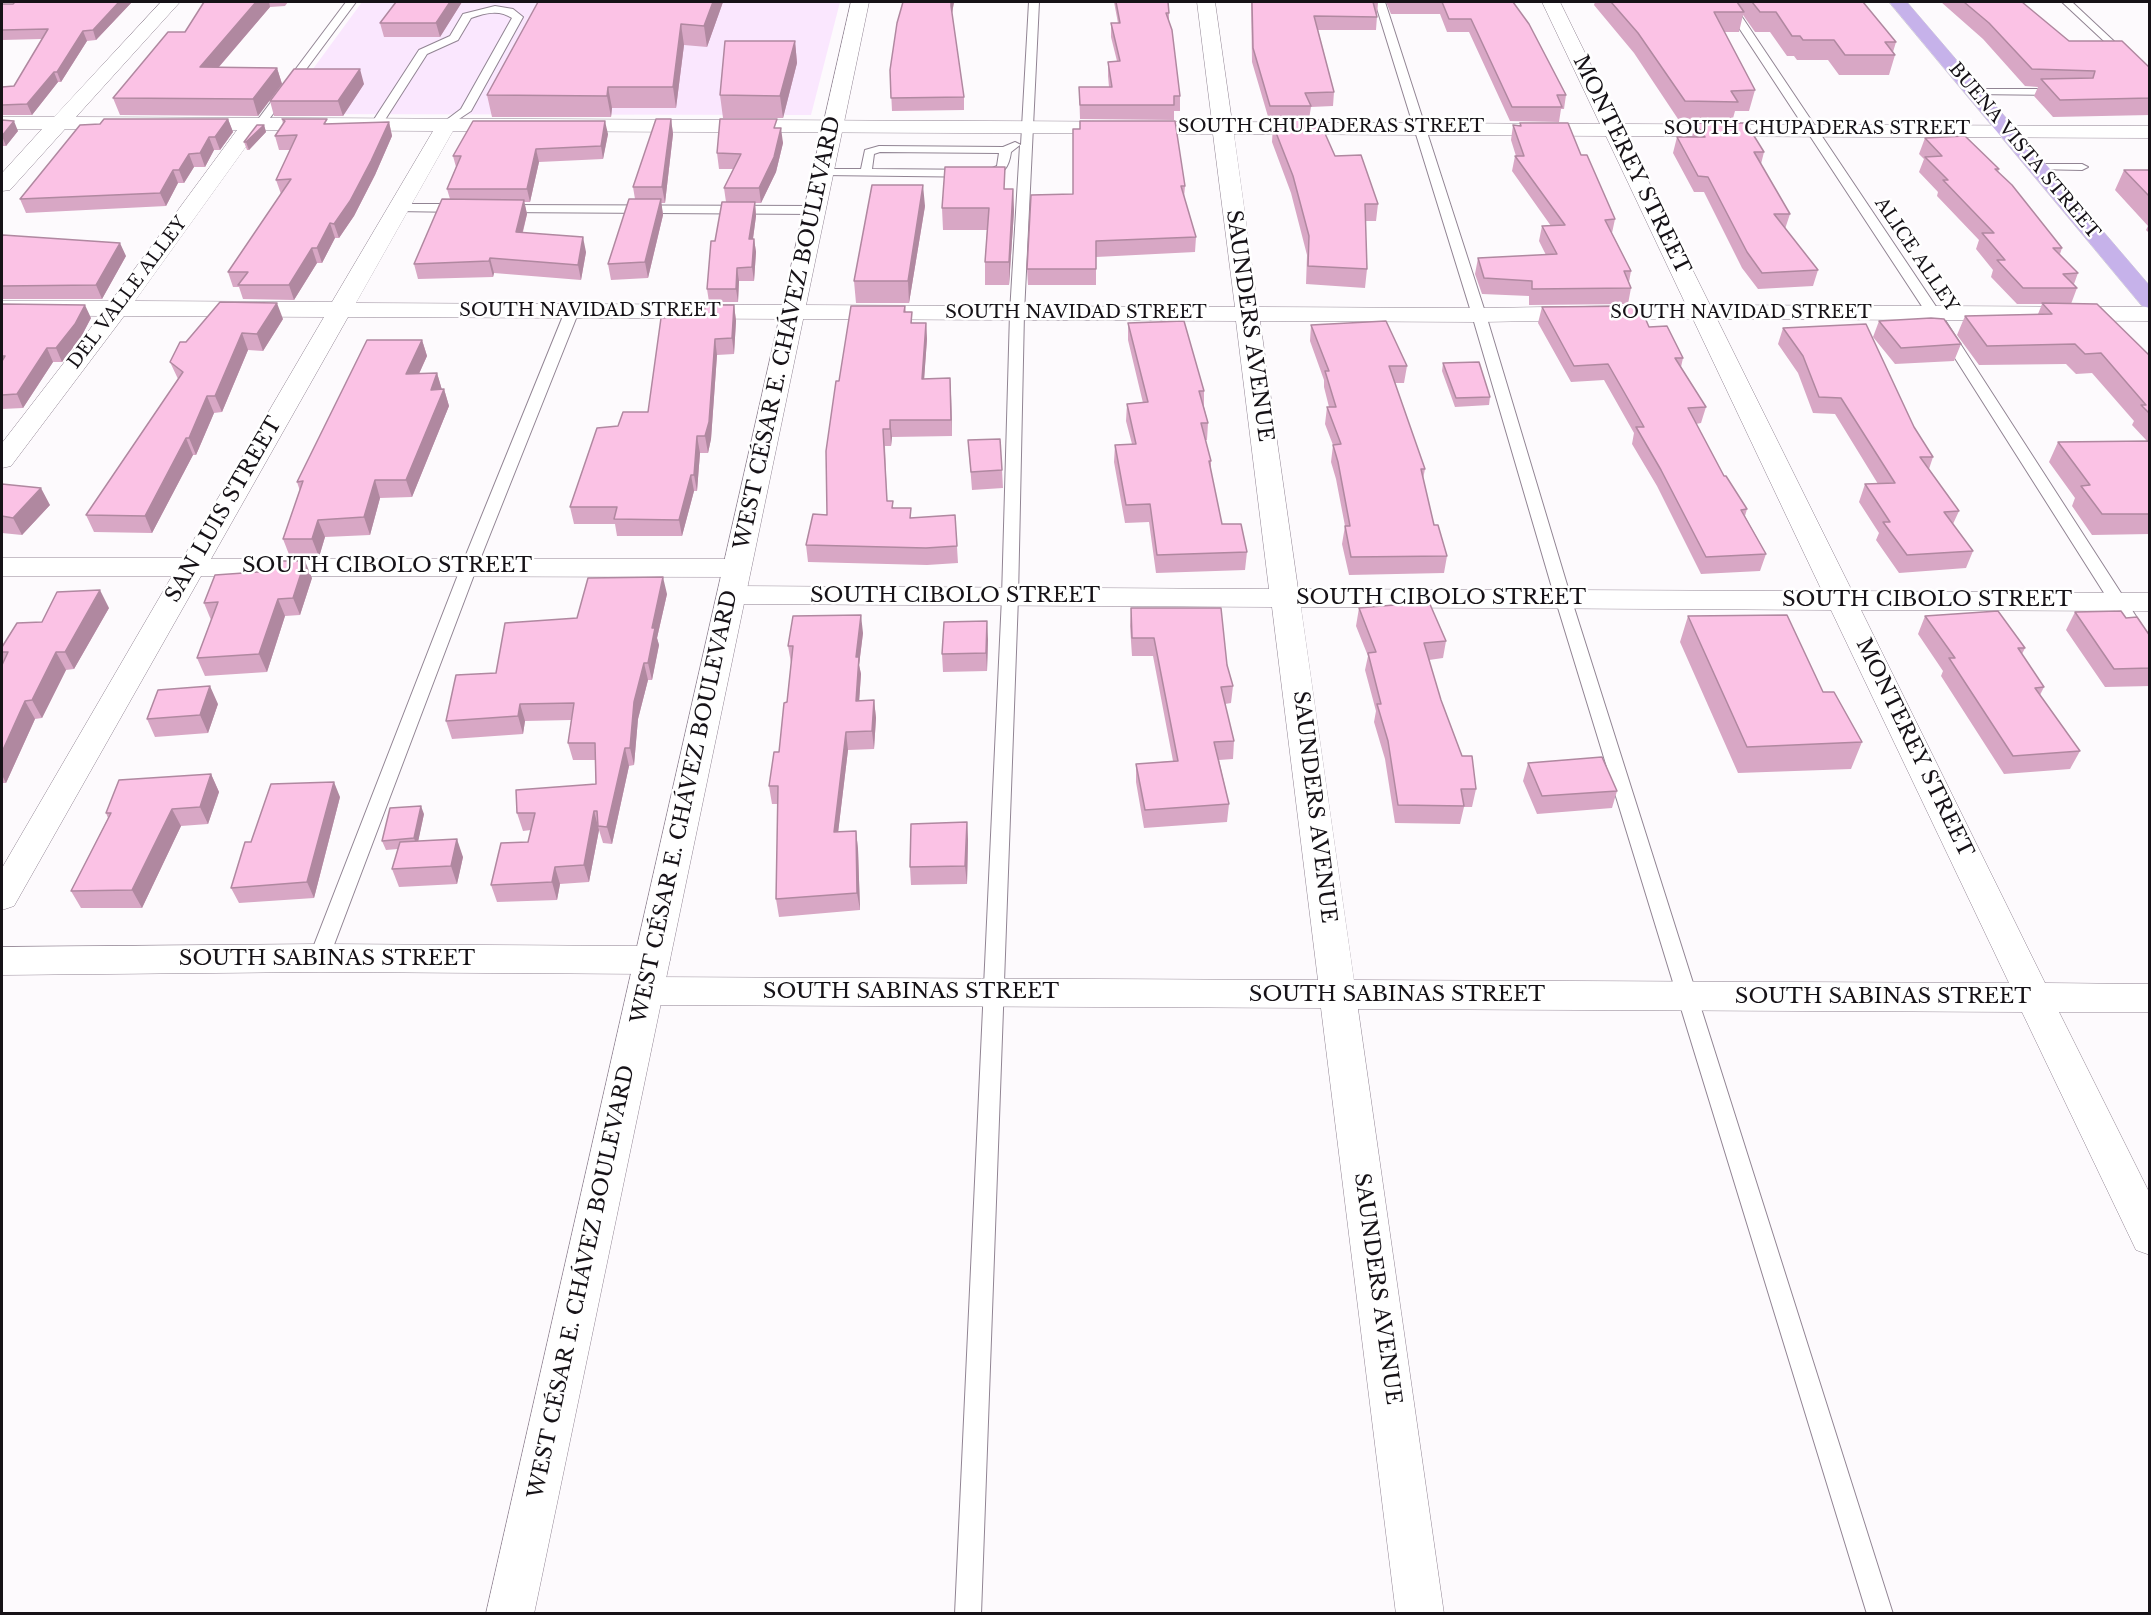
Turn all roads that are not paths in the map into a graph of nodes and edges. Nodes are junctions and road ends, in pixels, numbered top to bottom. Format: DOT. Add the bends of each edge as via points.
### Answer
graph roads {
  1 [pos="171,2"];
  2 [pos="351,2"];
  3 [pos="860,2"];
  4 [pos="1034,2"];
  5 [pos="1206,2"];
  6 [pos="1380,2"];
  7 [pos="1551,2"];
  8 [pos="1727,2"];
  9 [pos="1898,2"];
  10 [pos="2067,2"];
  11 [pos="2150,81"];
  12 [pos="2070,91"];
  13 [pos="1976,92"];
  14 [pos="2,123"];
  15 [pos="59,123"];
  16 [pos="256,124"];
  17 [pos="377,124"];
  18 [pos="447,124"];
  19 [pos="833,126"];
  20 [pos="1223,127"];
  21 [pos="1418,127"];
  22 [pos="1613,128"];
  23 [pos="1811,129"];
  24 [pos="2007,131"];
  25 [pos="2150,132"];
  26 [pos="1018,141"];
  27 [pos="2038,167"];
  28 [pos="2082,167"];
  29 [pos="848,171"];
  30 [pos="2,185"];
  31 [pos="399,208"];
  32 [pos="470,208"];
  33 [pos="494,208"];
  34 [pos="815,210"];
  35 [pos="2150,301"];
  36 [pos="2,308"];
  37 [pos="118,308"];
  38 [pos="339,311"];
  39 [pos="572,311"];
  40 [pos="793,312"];
  41 [pos="1703,312"];
  42 [pos="1017,313"];
  43 [pos="1247,314"];
  44 [pos="1934,314"];
  45 [pos="2150,314"];
  46 [pos="1479,315"];
  47 [pos="2,460"];
  48 [pos="192,565"];
  49 [pos="2,567"];
  50 [pos="469,567"];
  51 [pos="734,581"];
  52 [pos="1010,597"];
  53 [pos="1287,597"];
  54 [pos="1563,598"];
  55 [pos="1842,599"];
  56 [pos="2116,602"];
  57 [pos="2150,602"];
  58 [pos="2150,652"];
  59 [pos="2,897"];
  60 [pos="319,958"];
  61 [pos="2,961"];
  62 [pos="648,975"];
  63 [pos="995,993"];
  64 [pos="1338,995"];
  65 [pos="1688,996"];
  66 [pos="2033,997"];
  67 [pos="2150,998"];
  68 [pos="2150,1237"];
  69 [pos="510,1614"];
  70 [pos="968,1614"];
  71 [pos="1420,1614"];
  72 [pos="1880,1614"];
  1 -- 15 [label="street"];
  2 -- 16 [label="lane, DEL VALLE ALLEY"];
  3 -- 19 [label="street, WEST CÉSAR E. CHÁVEZ BOULEVARD"];
  4 -- 26 [label="lane"];
  5 -- 20 [label="street, SAUNDERS AVENUE"];
  6 -- 21 [label="lane"];
  7 -- 22 [label="street, MONTEREY STREET"];
  8 -- 23 [label="lane, ALICE ALLEY"];
  9 -- 13 [label="main road, BUENA VISTA STREET"];
  10 -- 11 [label="lane"];
  12 -- 13 [label="lane"];
  13 -- 24 [label="main road, BUENA VISTA STREET"];
  14 -- 15 [label="street, SOUTH CHUPADERAS STREET"];
  15 -- 16 [label="street, SOUTH CHUPADERAS STREET"];
  15 -- 30 [label="street"];
  16 -- 17 [label="street, SOUTH CHUPADERAS STREET"];
  16 -- 37 [label="street, DEL VALLE ALLEY"];
  17 -- 18 [label="street, SOUTH CHUPADERAS STREET"];
  17 -- 18 [label="lane" via="423,52 454,38 467,16 495,9 518,17 465,111"];
  18 -- 19 [label="street, SOUTH CHUPADERAS STREET"];
  18 -- 31 [label="street, SAN LUIS STREET"];
  19 -- 26 [label="street, SOUTH CHUPADERAS STREET"];
  19 -- 29 [label="street, WEST CÉSAR E. CHÁVEZ BOULEVARD"];
  20 -- 21 [label="street, SOUTH CHUPADERAS STREET"];
  20 -- 26 [label="street, SOUTH CHUPADERAS STREET"];
  20 -- 43 [label="street, SAUNDERS AVENUE"];
  21 -- 22 [label="street, SOUTH CHUPADERAS STREET"];
  21 -- 46 [label="lane"];
  22 -- 23 [label="street, SOUTH CHUPADERAS STREET"];
  22 -- 41 [label="street, MONTEREY STREET"];
  23 -- 24 [label="street, SOUTH CHUPADERAS STREET"];
  23 -- 44 [label="lane, ALICE ALLEY"];
  24 -- 25 [label="street, SOUTH CHUPADERAS STREET"];
  24 -- 27 [label="main road, BUENA VISTA STREET"];
  26 -- 29 [label="lane" via="879,149 869,152"];
  26 -- 29 [label="lane" via="1000,171 989,174"];
  26 -- 42 [label="lane"];
  27 -- 28 [label="lane"];
  27 -- 35 [label="main road, BUENA VISTA STREET"];
  29 -- 34 [label="street, WEST CÉSAR E. CHÁVEZ BOULEVARD"];
  31 -- 32 [label="lane"];
  31 -- 38 [label="street, SAN LUIS STREET"];
  33 -- 34 [label="lane"];
  34 -- 40 [label="street, WEST CÉSAR E. CHÁVEZ BOULEVARD"];
  36 -- 37 [label="street, SOUTH NAVIDAD STREET"];
  37 -- 38 [label="street, SOUTH NAVIDAD STREET"];
  37 -- 47 [label="street, DEL VALLE ALLEY"];
  38 -- 39 [label="street, SOUTH NAVIDAD STREET"];
  38 -- 48 [label="street, SAN LUIS STREET"];
  39 -- 40 [label="street, SOUTH NAVIDAD STREET"];
  39 -- 50 [label="lane"];
  40 -- 42 [label="street, SOUTH NAVIDAD STREET"];
  40 -- 51 [label="street, WEST CÉSAR E. CHÁVEZ BOULEVARD"];
  41 -- 44 [label="street, SOUTH NAVIDAD STREET"];
  41 -- 46 [label="street, SOUTH NAVIDAD STREET"];
  41 -- 55 [label="street, MONTEREY STREET"];
  42 -- 43 [label="street, SOUTH NAVIDAD STREET"];
  42 -- 52 [label="lane"];
  43 -- 46 [label="street, SOUTH NAVIDAD STREET"];
  43 -- 53 [label="street, SAUNDERS AVENUE"];
  44 -- 45 [label="street, SOUTH NAVIDAD STREET"];
  44 -- 56 [label="lane, ALICE ALLEY"];
  46 -- 54 [label="lane"];
  48 -- 49 [label="street, SOUTH CIBOLO STREET"];
  48 -- 50 [label="street, SOUTH CIBOLO STREET"];
  48 -- 59 [label="street, SAN LUIS STREET"];
  50 -- 51 [label="street, SOUTH CIBOLO STREET"];
  50 -- 60 [label="lane"];
  51 -- 52 [label="street, SOUTH CIBOLO STREET"];
  51 -- 62 [label="street, WEST CÉSAR E. CHÁVEZ BOULEVARD"];
  52 -- 53 [label="street, SOUTH CIBOLO STREET"];
  52 -- 63 [label="lane"];
  53 -- 54 [label="street, SOUTH CIBOLO STREET"];
  53 -- 64 [label="street, SAUNDERS AVENUE"];
  54 -- 55 [label="street, SOUTH CIBOLO STREET"];
  54 -- 65 [label="lane"];
  55 -- 56 [label="street, SOUTH CIBOLO STREET"];
  55 -- 66 [label="street, MONTEREY STREET"];
  56 -- 57 [label="street, SOUTH CIBOLO STREET"];
  56 -- 58 [label="lane, ALICE ALLEY"];
  60 -- 61 [label="street, SOUTH SABINAS STREET"];
  60 -- 62 [label="street, SOUTH SABINAS STREET"];
  62 -- 63 [label="street, SOUTH SABINAS STREET"];
  62 -- 69 [label="street, WEST CÉSAR E. CHÁVEZ BOULEVARD"];
  63 -- 64 [label="street, SOUTH SABINAS STREET"];
  63 -- 70 [label="lane"];
  64 -- 65 [label="street, SOUTH SABINAS STREET"];
  64 -- 71 [label="street, SAUNDERS AVENUE"];
  65 -- 66 [label="street, SOUTH SABINAS STREET"];
  65 -- 72 [label="lane"];
  66 -- 67 [label="street, SOUTH SABINAS STREET"];
  66 -- 68 [label="street, MONTEREY STREET"];
}
